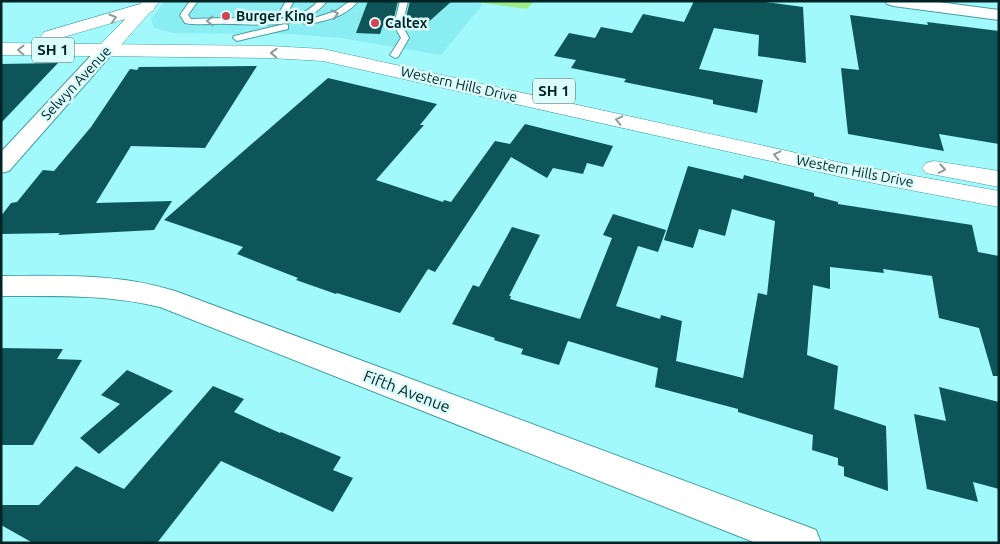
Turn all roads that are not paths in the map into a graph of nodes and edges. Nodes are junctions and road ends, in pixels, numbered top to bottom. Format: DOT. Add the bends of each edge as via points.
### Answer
graph roads {
  1 [pos="194,1"];
  2 [pos="290,1"];
  3 [pos="323,1"];
  4 [pos="354,1"];
  5 [pos="404,1"];
  6 [pos="893,1"];
  7 [pos="150,4"];
  8 [pos="282,15"];
  9 [pos="999,15"];
  10 [pos="1,36"];
  11 [pos="50,36"];
  12 [pos="237,38"];
  13 [pos="112,44"];
  14 [pos="1,49"];
  15 [pos="395,55"];
  16 [pos="1,166"];
  17 [pos="999,179"];
  18 [pos="999,199"];
  19 [pos="1,286"];
  20 [pos="803,543"];
  3 -- 1 [label="lane, one-way" via="314,11 276,22 185,19 184,15"];
  2 -- 8 [label="lane"];
  12 -- 4 [label="lane, one-way" via="340,13 351,7"];
  5 -- 15 [label="lane" via="398,25 405,41"];
  6 -- 9 [label="street"];
  11 -- 7 [label="main road, one-way"];
  7 -- 13 [label="main road, Selwyn Avenue"];
  10 -- 11 [label="main road, Western Hills Drive / SH 1"];
  11 -- 13 [label="main road, Western Hills Drive / SH 1"];
  12 -- 13 [label="main road, Western Hills Drive / SH 1"];
  12 -- 15 [label="main road, Western Hills Drive / SH 1" via="330,41"];
  13 -- 14 [label="main road, Western Hills Drive / SH 1, one-way"];
  13 -- 16 [label="street, Selwyn Avenue"];
  18 -- 13 [label="main road, Western Hills Drive / SH 1, one-way" via="842,170 333,57"];
  15 -- 17 [label="main road, Western Hills Drive / SH 1, one-way" via="800,145"];
  19 -- 20 [label="street, Fifth Avenue" via="89,286 128,289 165,298"];
}
